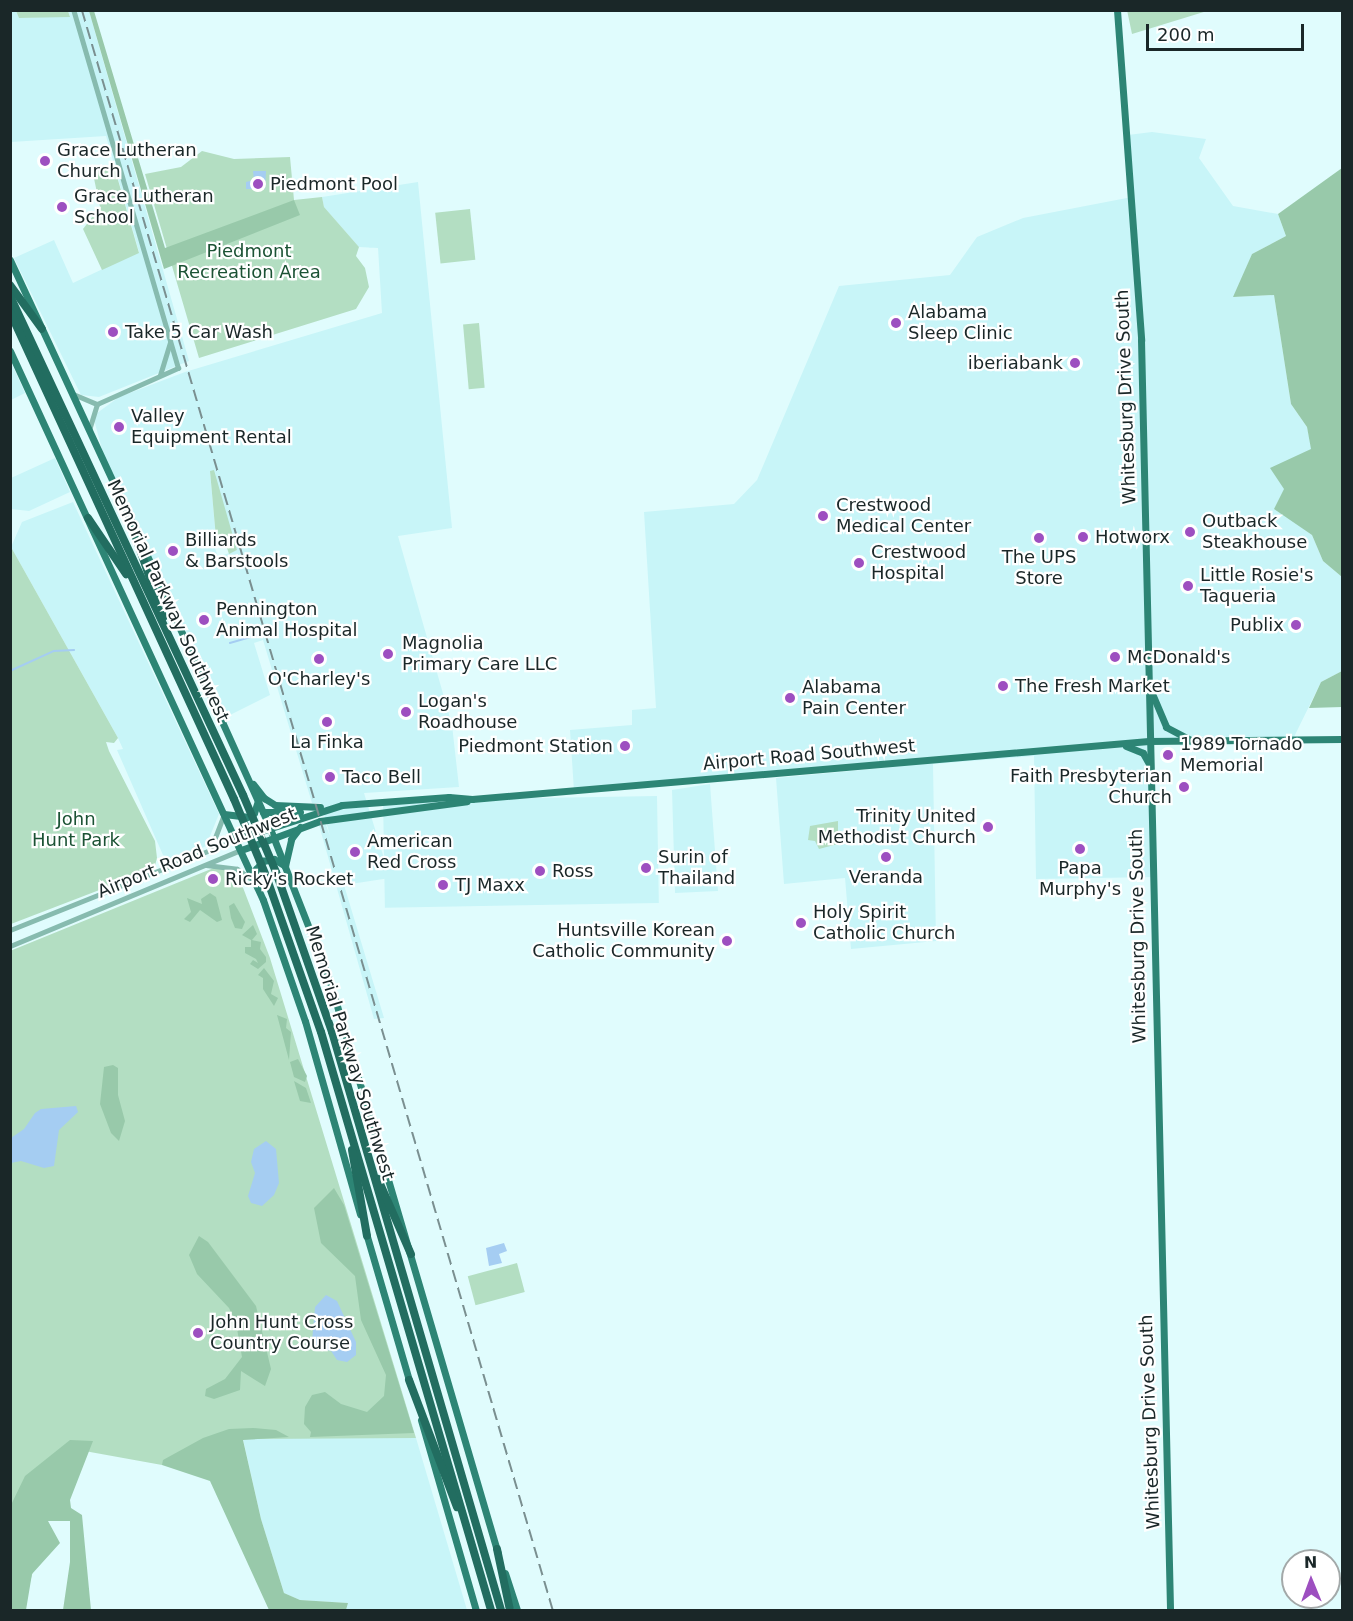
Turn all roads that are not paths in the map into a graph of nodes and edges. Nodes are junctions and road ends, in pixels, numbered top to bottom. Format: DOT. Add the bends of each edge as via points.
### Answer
graph roads {
  1 [pos="73,10"];
  2 [pos="1117,10"];
  3 [pos="10,260"];
  4 [pos="10,285"];
  5 [pos="10,296"];
  6 [pos="10,312"];
  7 [pos="42,328"];
  8 [pos="170,341"];
  9 [pos="10,351"];
  10 [pos="160,375"];
  11 [pos="73,394"];
  12 [pos="97,404"];
  13 [pos="89,430"];
  14 [pos="129,517"];
  15 [pos="88,518"];
  16 [pos="138,592"];
  17 [pos="165,627"];
  18 [pos="1148,683"];
  19 [pos="1342,739"];
  20 [pos="1149,741"];
  21 [pos="1192,741"];
  22 [pos="1121,744"];
  23 [pos="239,761"];
  24 [pos="1150,764"];
  25 [pos="472,799"];
  26 [pos="258,801"];
  27 [pos="342,806"];
  28 [pos="317,811"];
  29 [pos="263,812"];
  30 [pos="224,814"];
  31 [pos="269,826"];
  32 [pos="301,826"];
  33 [pos="273,836"];
  34 [pos="237,839"];
  35 [pos="211,848"];
  36 [pos="241,850"];
  37 [pos="202,865"];
  38 [pos="285,866"];
  39 [pos="255,882"];
  40 [pos="10,930"];
  41 [pos="10,946"];
  42 [pos="345,1116"];
  43 [pos="361,1133"];
  44 [pos="367,1236"];
  45 [pos="411,1254"];
  46 [pos="409,1380"];
  47 [pos="474,1546"];
  48 [pos="497,1550"];
  49 [pos="476,1611"];
  50 [pos="491,1611"];
  51 [pos="501,1611"];
  52 [pos="510,1611"];
  53 [pos="516,1611"];
  54 [pos="1170,1611"];
  1 -- 8 [label="street"];
  2 -- 18 [label="main road, Whitesburg Drive South" via="1141,340"];
  3 -- 7 [label="main road"];
  4 -- 7 [label="highway"];
  5 -- 17 [label="highway, Memorial Parkway Southwest"];
  6 -- 16 [label="highway, Memorial Parkway Southwest"];
  7 -- 11 [label="main road"];
  8 -- 10 [label="street"];
  8 -- 10 [label="street" via="178,368"];
  9 -- 15 [label="main road"];
  10 -- 12 [label="street"];
  11 -- 12 [label="street"];
  11 -- 13 [label="main road"];
  12 -- 13 [label="street"];
  13 -- 14 [label="main road"];
  14 -- 17 [label="highway"];
  14 -- 23 [label="main road"];
  15 -- 16 [label="highway"];
  15 -- 30 [label="main road"];
  16 -- 42 [label="highway, Memorial Parkway Southwest, bridge" via="266,876 304,978"];
  17 -- 43 [label="highway, Memorial Parkway Southwest, bridge" via="276,872 322,1000"];
  18 -- 20 [label="main road, Whitesburg Drive South"];
  18 -- 21 [label="main road" via="1166,727"];
  19 -- 21 [label="main road, Airport Road Southwest"];
  20 -- 21 [label="main road, Airport Road Southwest"];
  20 -- 22 [label="main road, Airport Road Southwest"];
  20 -- 24 [label="main road, Whitesburg Drive South"];
  22 -- 24 [label="main road" via="1143,753"];
  22 -- 25 [label="main road, Airport Road Southwest"];
  23 -- 26 [label="main road"];
  23 -- 27 [label="main road" via="264,798 275,805"];
  24 -- 54 [label="main road, Whitesburg Drive South"];
  25 -- 27 [label="main road, Airport Road Southwest" via="449,797"];
  25 -- 32 [label="main road, Airport Road Southwest"];
  26 -- 29 [label="main road"];
  26 -- 30 [label="main road" via="254,813 247,817"];
  27 -- 28 [label="main road, Airport Road Southwest"];
  28 -- 29 [label="main road"];
  28 -- 31 [label="main road, Airport Road Southwest"];
  29 -- 31 [label="main road"];
  30 -- 34 [label="main road"];
  30 -- 35 [label="street"];
  31 -- 33 [label="main road"];
  31 -- 34 [label="main road, Airport Road Southwest"];
  32 -- 33 [label="main road, Airport Road Southwest"];
  32 -- 38 [label="main road" via="291,839"];
  33 -- 36 [label="main road, Airport Road Southwest"];
  33 -- 38 [label="main road"];
  34 -- 35 [label="street, Airport Road Southwest"];
  34 -- 36 [label="main road"];
  35 -- 40 [label="street, Airport Road Southwest"];
  36 -- 37 [label="street, Airport Road Southwest"];
  36 -- 39 [label="main road"];
  37 -- 39 [label="street" via="237,869"];
  37 -- 41 [label="street, Airport Road Southwest"];
  38 -- 39 [label="main road" via="274,860 263,861 256,869"];
  38 -- 45 [label="main road" via="341,1014"];
  39 -- 44 [label="main road" via="305,1021"];
  42 -- 44 [label="highway"];
  42 -- 47 [label="highway, Memorial Parkway Southwest"];
  43 -- 45 [label="highway"];
  43 -- 51 [label="highway, Memorial Parkway Southwest"];
  44 -- 46 [label="main road"];
  45 -- 48 [label="main road"];
  46 -- 47 [label="highway"];
  46 -- 49 [label="main road"];
  47 -- 50 [label="highway, Memorial Parkway Southwest"];
  48 -- 52 [label="highway"];
  48 -- 53 [label="main road"];
}
